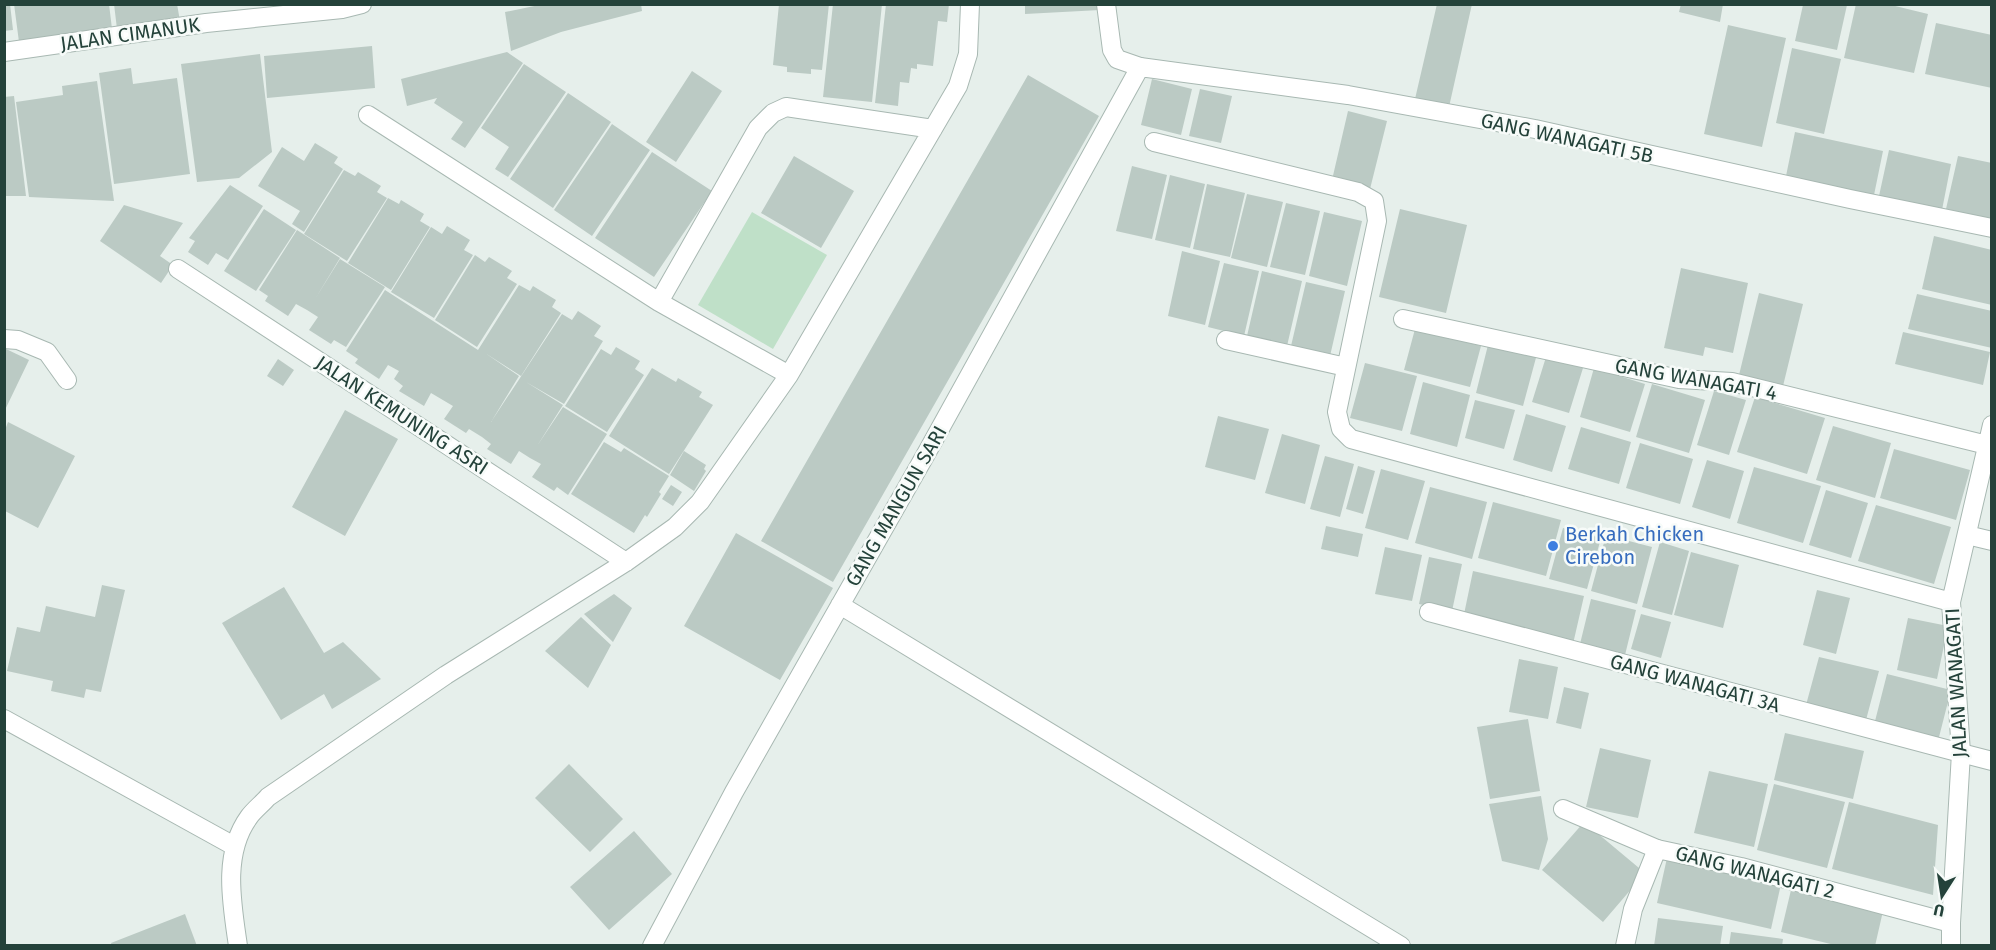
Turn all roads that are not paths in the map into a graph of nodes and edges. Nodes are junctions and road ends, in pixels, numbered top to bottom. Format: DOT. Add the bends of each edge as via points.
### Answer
graph roads {
  1 [pos="203,4"];
  2 [pos="362,4"];
  3 [pos="970,4"];
  4 [pos="1106,4"];
  5 [pos="206,23"];
  6 [pos="4,52"];
  7 [pos="1140,67"];
  8 [pos="368,115"];
  9 [pos="933,129"];
  10 [pos="1154,142"];
  11 [pos="1992,228"];
  12 [pos="178,268"];
  13 [pos="659,302"];
  14 [pos="1403,319"];
  15 [pos="4,339"];
  16 [pos="1226,340"];
  17 [pos="1346,367"];
  18 [pos="789,375"];
  19 [pos="67,380"];
  20 [pos="1992,425"];
  21 [pos="1987,445"];
  22 [pos="1967,535"];
  23 [pos="1992,541"];
  24 [pos="626,562"];
  25 [pos="1951,602"];
  26 [pos="840,605"];
  27 [pos="1429,612"];
  28 [pos="4,719"];
  29 [pos="1961,753"];
  30 [pos="1992,761"];
  31 [pos="1563,809"];
  32 [pos="234,846"];
  33 [pos="1658,849"];
  34 [pos="1951,923"];
  35 [pos="238,945"];
  36 [pos="652,945"];
  37 [pos="1401,945"];
  38 [pos="1625,945"];
  39 [pos="1951,945"];
  1 -- 5 [label="street"];
  2 -- 5 [label="street, JALAN CIMANUK"];
  3 -- 9 [label="street" via="964,71"];
  4 -- 7 [label="street" via="1112,50 1118,59"];
  5 -- 6 [label="street, JALAN CIMANUK"];
  7 -- 11 [label="street, GANG WANAGATI 5B" via="1348,95 1534,129"];
  7 -- 26 [label="street, GANG MANGUN SARI"];
  8 -- 13 [label="street"];
  9 -- 13 [label="street" via="786,107 773,113 758,128"];
  9 -- 18 [label="street"];
  10 -- 17 [label="street" via="1359,192 1374,201 1377,221"];
  12 -- 24 [label="street, JALAN KEMUNING ASRI"];
  13 -- 18 [label="street"];
  14 -- 21 [label="street, GANG WANAGATI 4" via="1679,379 1732,382"];
  15 -- 19 [label="street" via="18,340 47,352"];
  16 -- 17 [label="street"];
  17 -- 25 [label="street" via="1337,412 1341,429 1351,440"];
  18 -- 24 [label="street" via="700,502"];
  20 -- 21 [label="street, JALAN WANAGATI"];
  21 -- 22 [label="street, JALAN WANAGATI"];
  22 -- 23 [label="street"];
  22 -- 25 [label="street, JALAN WANAGATI"];
  24 -- 32 [label="street" via="446,675 268,797 248,818"];
  25 -- 29 [label="street, JALAN WANAGATI"];
  26 -- 36 [label="street, GANG MANGUN SARI"];
  26 -- 37 [label="street"];
  27 -- 29 [label="street, GANG WANAGATI 3A"];
  28 -- 32 [label="street"];
  29 -- 30 [label="street, GANG WANAGATI 3A"];
  29 -- 34 [label="street, JALAN WANAGATI"];
  31 -- 33 [label="street"];
  32 -- 35 [label="street" via="231,878"];
  33 -- 34 [label="street, GANG WANAGATI 2"];
  33 -- 38 [label="street, GANG WANAGATI 2" via="1633,909"];
  34 -- 39 [label="street, JALAN WANAGATI"];
}
